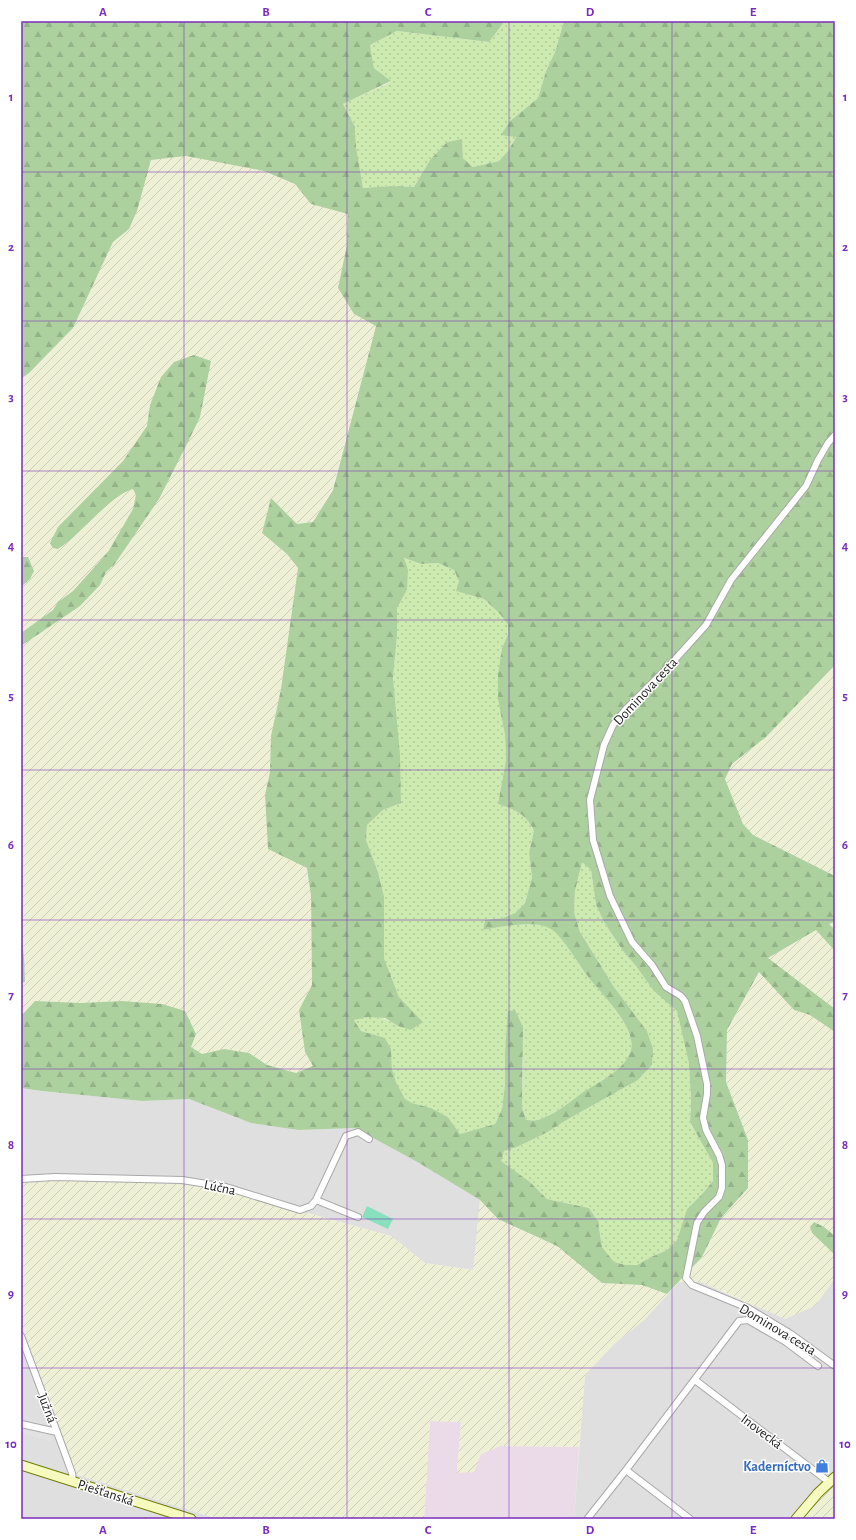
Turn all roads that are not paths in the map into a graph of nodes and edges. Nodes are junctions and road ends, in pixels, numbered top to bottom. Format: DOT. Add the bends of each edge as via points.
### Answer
graph roads {
  1 [pos="835,435"];
  2 [pos="369,1139"];
  3 [pos="21,1179"];
  4 [pos="316,1200"];
  5 [pos="358,1217"];
  6 [pos="21,1336"];
  7 [pos="818,1366"];
  8 [pos="835,1366"];
  9 [pos="694,1380"];
  10 [pos="21,1424"];
  11 [pos="57,1432"];
  12 [pos="21,1466"];
  13 [pos="626,1470"];
  14 [pos="832,1480"];
  15 [pos="73,1481"];
  16 [pos="191,1519"];
  17 [pos="589,1519"];
  18 [pos="690,1519"];
  19 [pos="796,1519"];
  1 -- 8 [label="street, Dominova cesta" via="828,443 806,486 731,580 706,625 613,725 604,745 590,800 594,840 610,896 632,942 652,965 666,987 686,1001 697,1036 707,1084 708,1094 703,1118 722,1165 722,1188 719,1197 697,1223 686,1278 692,1285 748,1308 791,1334"];
  2 -- 4 [label="street" via="358,1132 346,1136"];
  3 -- 4 [label="street, Lúčna" via="182,1180 226,1187 300,1210 311,1206"];
  4 -- 5 [label="street"];
  6 -- 11 [label="street, Južná"];
  7 -- 9 [label="street" via="786,1342 748,1320 739,1321"];
  9 -- 13 [label="street"];
  9 -- 14 [label="street, Inovecká"];
  10 -- 11 [label="street"];
  11 -- 15 [label="street, Južná"];
  12 -- 15 [label="main road, Piešťanská"];
  13 -- 17 [label="street"];
  13 -- 18 [label="street"];
  14 -- 19 [label="main road"];
  15 -- 16 [label="main road, Piešťanská"];
}
